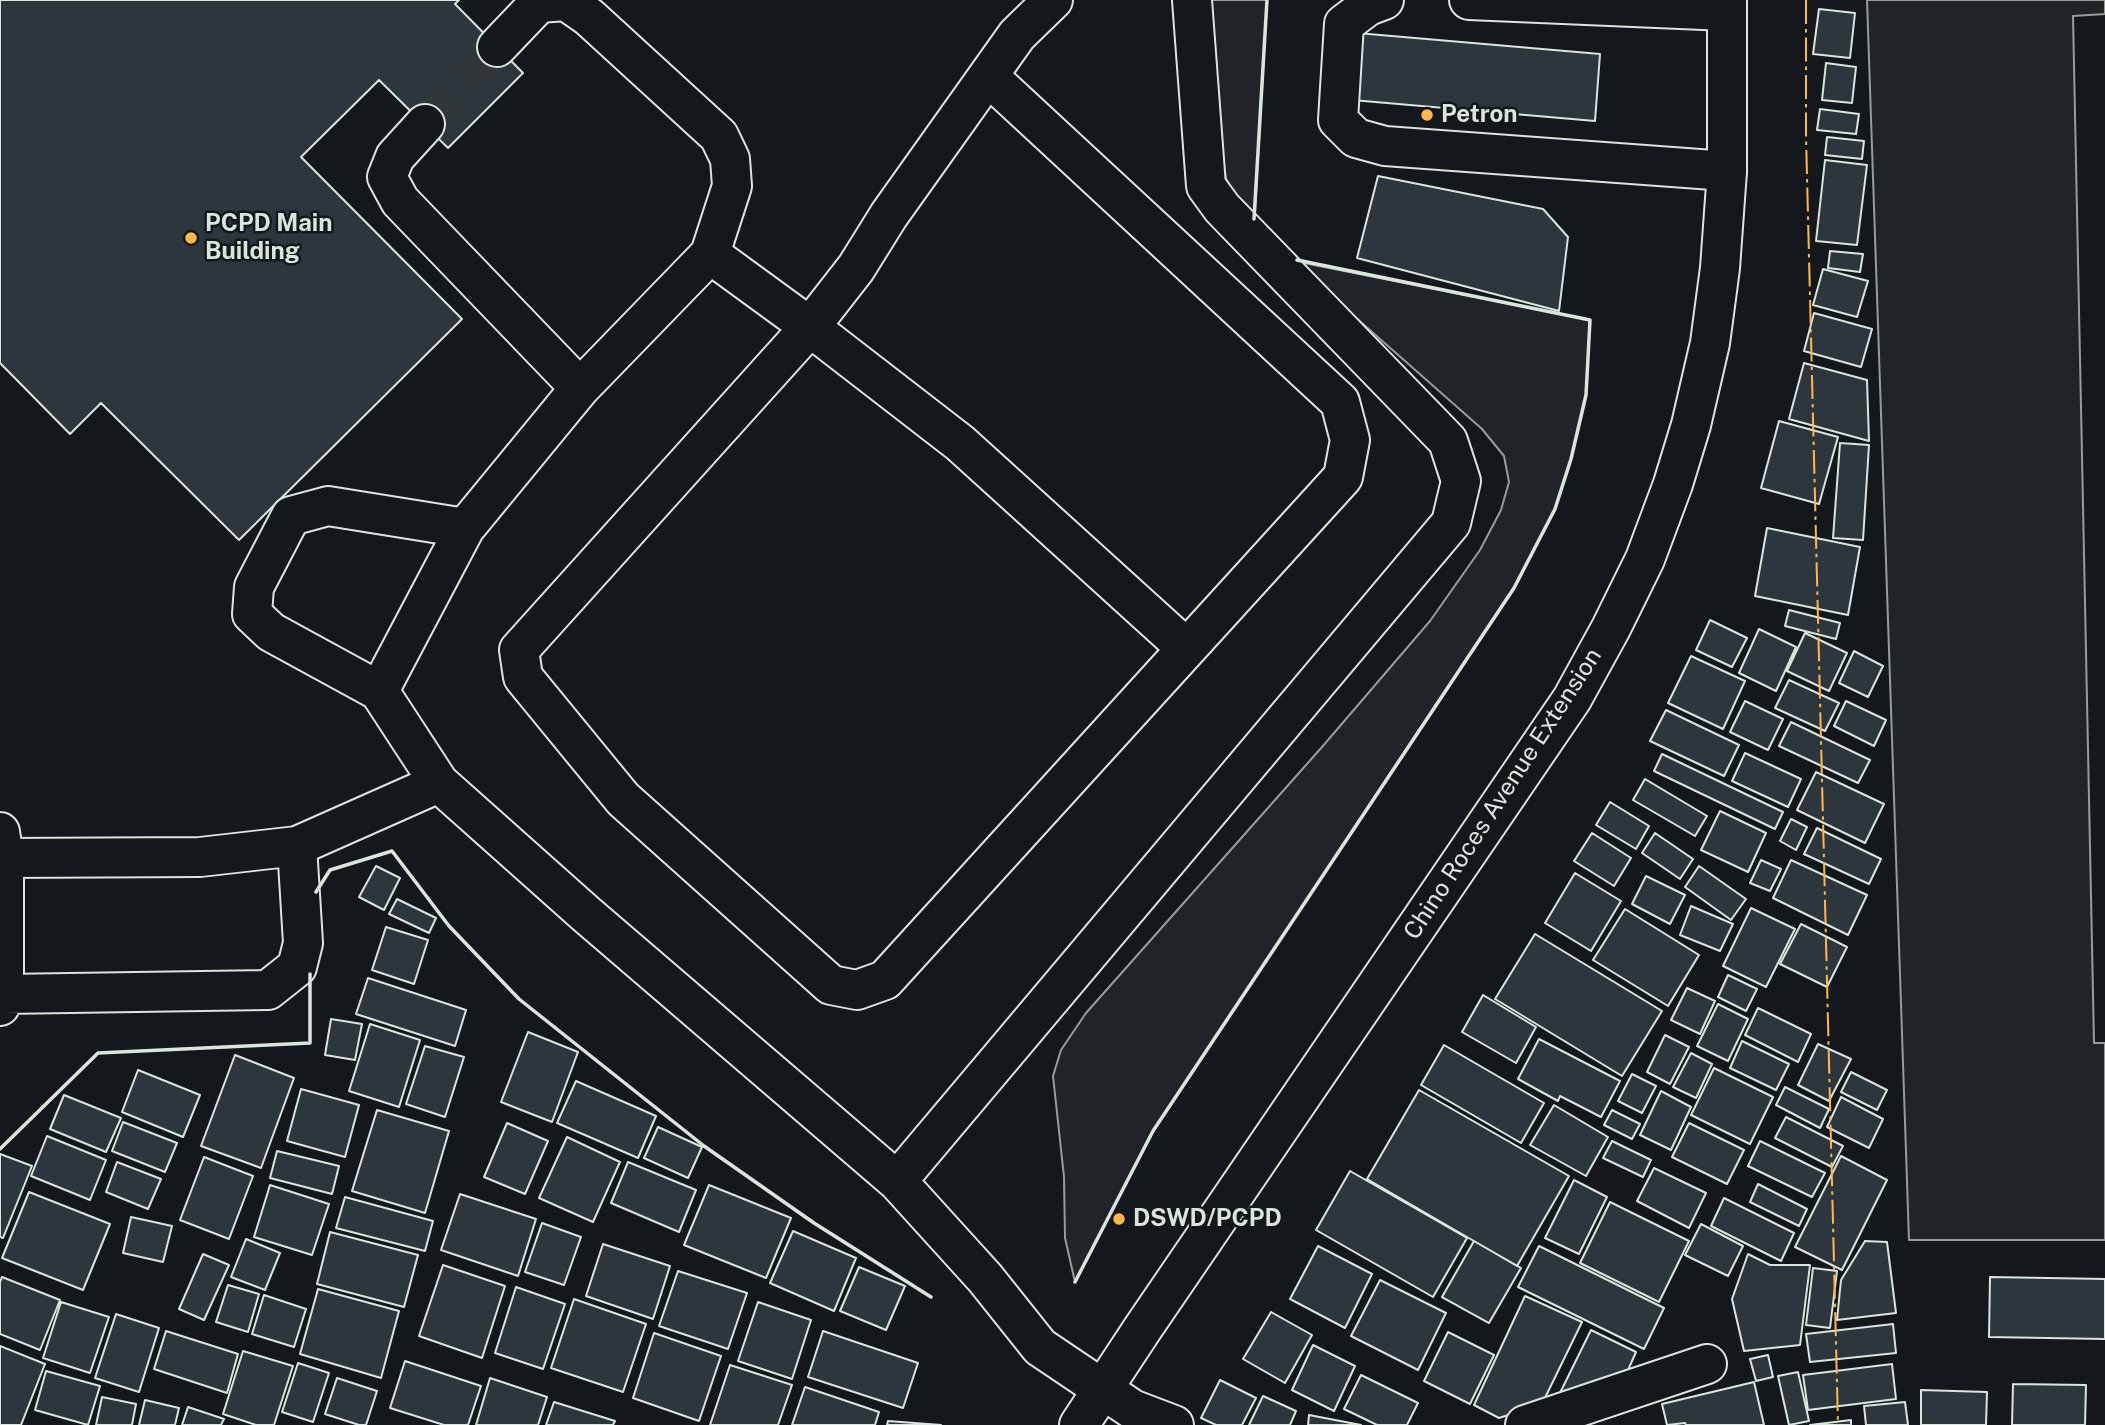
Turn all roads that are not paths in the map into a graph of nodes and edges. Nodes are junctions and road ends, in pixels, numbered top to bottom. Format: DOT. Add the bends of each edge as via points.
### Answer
graph roads {
  1 [pos="1053,0"];
  2 [pos="1192,0"];
  3 [pos="1384,0"];
  4 [pos="1469,0"];
  5 [pos="1727,5"];
  6 [pos="498,47"];
  7 [pos="988,76"];
  8 [pos="425,124"];
  9 [pos="1727,170"];
  10 [pos="710,254"];
  11 [pos="810,327"];
  12 [pos="580,388"];
  13 [pos="465,528"];
  14 [pos="1186,648"];
  15 [pos="379,691"];
  16 [pos="439,783"];
  17 [pos="2,845"];
  18 [pos="297,846"];
  19 [pos="2,1000"];
  20 [pos="897,1181"];
  21 [pos="1707,1364"];
  22 [pos="1102,1389"];
  23 [pos="1079,1425"];
  24 [pos="1174,1425"];
  25 [pos="1525,1425"];
  1 -- 7 [label="main road" via="1017,35"];
  2 -- 20 [label="main road" via="1206,186 1222,208 1448,441 1461,481 1454,513 1451,523"];
  3 -- 9 [label="main road" via="1344,24 1338,120 1356,138 1385,146"];
  4 -- 5 [label="main road"];
  5 -- 9 [label="main road, Chino Roces Avenue Extension"];
  6 -- 10 [label="main road" via="538,4 566,1 719,136 730,159 732,186"];
  7 -- 11 [label="main road"];
  7 -- 14 [label="main road" via="1340,402 1350,440 1343,477"];
  8 -- 12 [label="main road" via="395,157 387,177 400,201"];
  9 -- 22 [label="main road, Chino Roces Avenue Extension" via="1710,343 1691,425 1645,559 1611,628 1572,699"];
  10 -- 11 [label="main road"];
  10 -- 12 [label="main road"];
  11 -- 14 [label="main road" via="960,443"];
  11 -- 14 [label="main road" via="519,650 523,677 623,799 831,985 858,990 886,980"];
  12 -- 13 [label="main road"];
  13 -- 15 [label="main road"];
  13 -- 15 [label="main road" via="328,506 291,516 254,587 253,614 271,632"];
  15 -- 16 [label="main road"];
  16 -- 18 [label="main road"];
  16 -- 20 [label="main road"];
  17 -- 18 [label="main road" via="200,857"];
  17 -- 19 [label="main road"];
  18 -- 19 [label="main road" via="303,943 297,967 268,990"];
  20 -- 22 [label="main road" via="1040,1346"];
  21 -- 25 [label="main road"];
  22 -- 23 [label="main road, Chino Roces Avenue Extension"];
  22 -- 24 [label="main road" via="1132,1409"];
}
